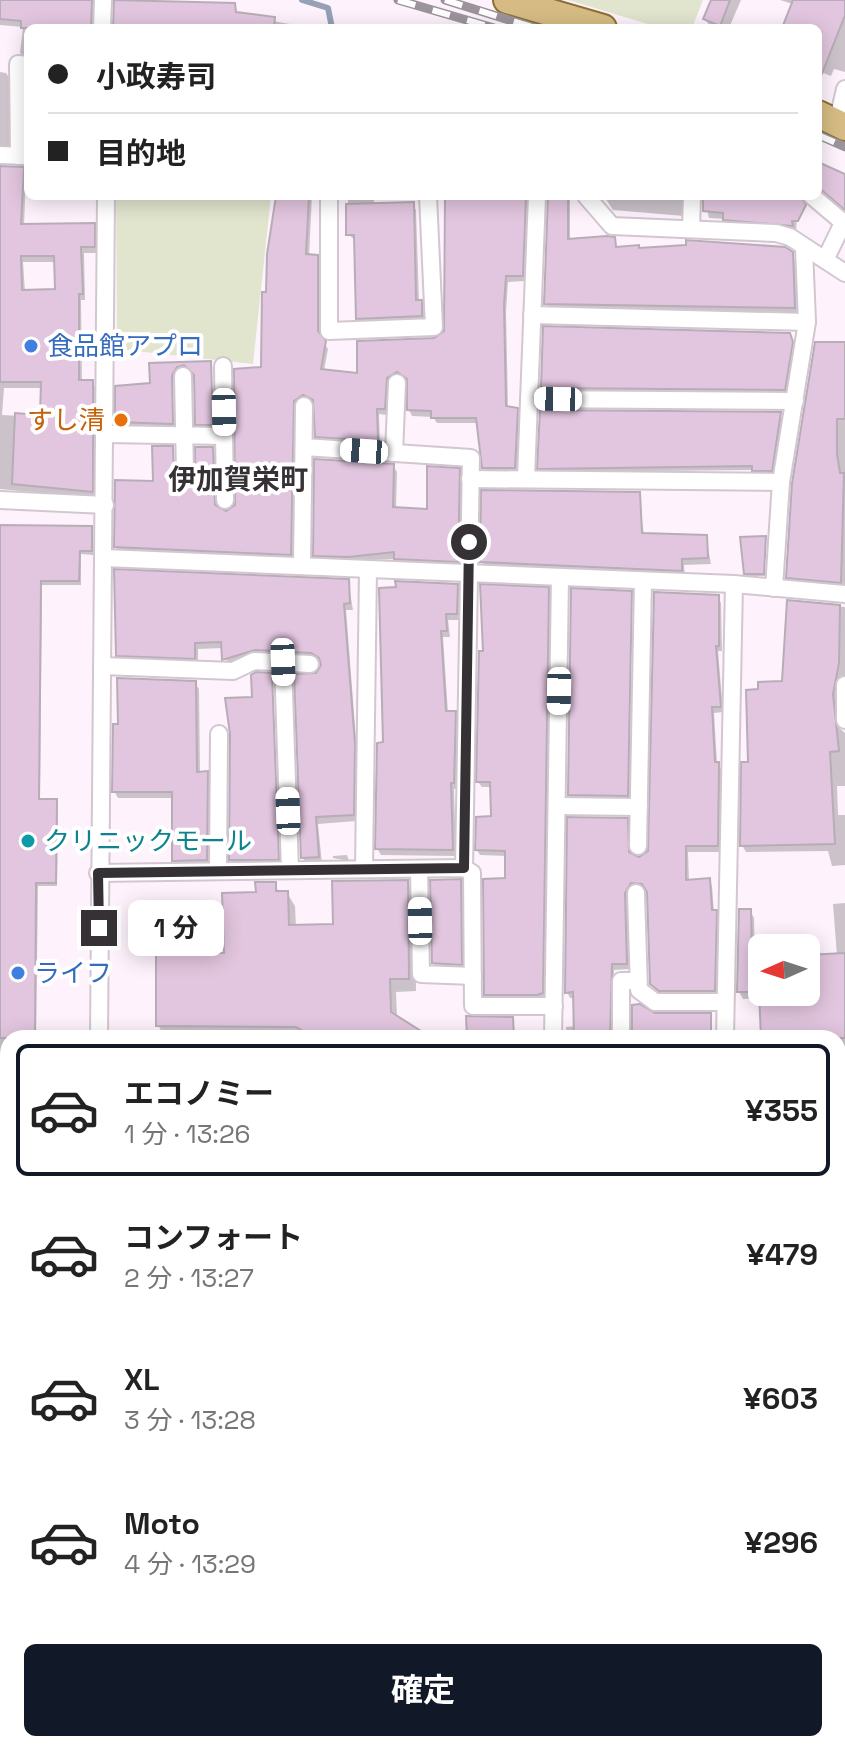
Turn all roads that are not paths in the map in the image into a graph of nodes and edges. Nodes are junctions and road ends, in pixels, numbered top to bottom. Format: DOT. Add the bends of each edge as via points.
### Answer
graph roads {
  1 [pos="103,0"];
  2 [pos="507,0"];
  3 [pos="102,24"];
  4 [pos="589,24"];
  5 [pos="24,65"];
  6 [pos="845,89"];
  7 [pos="833,122"];
  8 [pos="0,155"];
  9 [pos="24,156"];
  10 [pos="106,200"];
  11 [pos="329,200"];
  12 [pos="428,200"];
  13 [pos="537,200"];
  14 [pos="589,200"];
  15 [pos="692,200"];
  16 [pos="817,200"];
  17 [pos="844,223"];
  18 [pos="691,229"];
  19 [pos="804,248"];
  20 [pos="825,260"];
  21 [pos="845,273"];
  22 [pos="532,315"];
  23 [pos="807,322"];
  24 [pos="223,366"];
  25 [pos="183,376"];
  26 [pos="397,383"];
  27 [pos="529,399"];
  28 [pos="795,401"];
  29 [pos="304,406"];
  30 [pos="105,434"];
  31 [pos="185,435"];
  32 [pos="224,436"];
  33 [pos="304,447"];
  34 [pos="394,453"];
  35 [pos="185,473"];
  36 [pos="526,478"];
  37 [pos="470,479"];
  38 [pos="781,482"];
  39 [pos="0,500"];
  40 [pos="225,500"];
  41 [pos="105,505"];
  42 [pos="105,558"];
  43 [pos="302,566"];
  44 [pos="368,569"];
  45 [pos="468,573"];
  46 [pos="560,577"];
  47 [pos="643,581"];
  48 [pos="734,584"];
  49 [pos="774,588"];
  50 [pos="845,594"];
  51 [pos="283,662"];
  52 [pos="310,664"];
  53 [pos="102,666"];
  54 [pos="845,685"];
  55 [pos="845,699"];
  56 [pos="845,720"];
  57 [pos="219,734"];
  58 [pos="557,806"];
  59 [pos="639,807"];
  60 [pos="638,846"];
  61 [pos="464,868"];
  62 [pos="364,869"];
  63 [pos="419,869"];
  64 [pos="290,870"];
  65 [pos="218,871"];
  66 [pos="98,873"];
  67 [pos="636,893"];
  68 [pos="473,976"];
  69 [pos="638,981"];
  70 [pos="725,1002"];
  71 [pos="554,1006"];
  72 [pos="99,1030"];
  73 [pos="553,1030"];
  74 [pos="621,1030"];
  75 [pos="725,1030"];
  1 -- 3 [label="street"];
  2 -- 4 [label="main road"];
  5 -- 9 [label="street" via="18,64"];
  6 -- 7 [label="street"];
  8 -- 9 [label="street"];
  10 -- 30 [label="street"];
  11 -- 12 [label="street" via="329,331 434,327"];
  13 -- 22 [label="street"];
  14 -- 18 [label="street" via="612,226"];
  15 -- 18 [label="street"];
  16 -- 17 [label="street"];
  17 -- 20 [label="street"];
  18 -- 19 [label="street" via="776,233"];
  19 -- 20 [label="street"];
  19 -- 23 [label="street"];
  20 -- 21 [label="street"];
  22 -- 23 [label="street"];
  22 -- 27 [label="street"];
  23 -- 28 [label="street"];
  24 -- 32 [label="street"];
  25 -- 31 [label="street"];
  26 -- 34 [label="street"];
  27 -- 28 [label="street"];
  27 -- 36 [label="street"];
  28 -- 38 [label="street"];
  29 -- 33 [label="street"];
  30 -- 31 [label="street"];
  30 -- 41 [label="street"];
  31 -- 32 [label="street"];
  31 -- 35 [label="street"];
  32 -- 40 [label="street"];
  33 -- 34 [label="street"];
  33 -- 43 [label="street"];
  34 -- 37 [label="street" via="471,458"];
  36 -- 37 [label="street"];
  36 -- 38 [label="street"];
  37 -- 45 [label="street"];
  38 -- 49 [label="street"];
  39 -- 41 [label="street"];
  41 -- 42 [label="street"];
  42 -- 43 [label="street"];
  42 -- 53 [label="street"];
  43 -- 44 [label="street"];
  44 -- 45 [label="street"];
  44 -- 62 [label="street"];
  45 -- 46 [label="street"];
  45 -- 61 [label="street"];
  46 -- 47 [label="street"];
  46 -- 58 [label="street"];
  47 -- 48 [label="street"];
  47 -- 59 [label="street"];
  48 -- 49 [label="street"];
  48 -- 70 [label="street"];
  49 -- 50 [label="street"];
  51 -- 52 [label="street"];
  51 -- 53 [label="street" via="254,661 233,671"];
  51 -- 64 [label="street"];
  53 -- 66 [label="street"];
  54 -- 55 [label="street"];
  55 -- 56 [label="street"];
  57 -- 65 [label="street"];
  58 -- 59 [label="street"];
  58 -- 71 [label="street"];
  59 -- 60 [label="street"];
  61 -- 63 [label="street"];
  61 -- 68 [label="street" via="472,873"];
  62 -- 63 [label="street"];
  62 -- 64 [label="street"];
  63 -- 68 [label="street" via="421,974"];
  64 -- 65 [label="street"];
  65 -- 66 [label="street"];
  66 -- 72 [label="street"];
  67 -- 69 [label="street"];
  68 -- 71 [label="street" via="473,1006"];
  69 -- 70 [label="street" via="639,990 655,1002"];
  69 -- 74 [label="street" via="621,981"];
  70 -- 75 [label="street"];
  71 -- 73 [label="street"];
}
